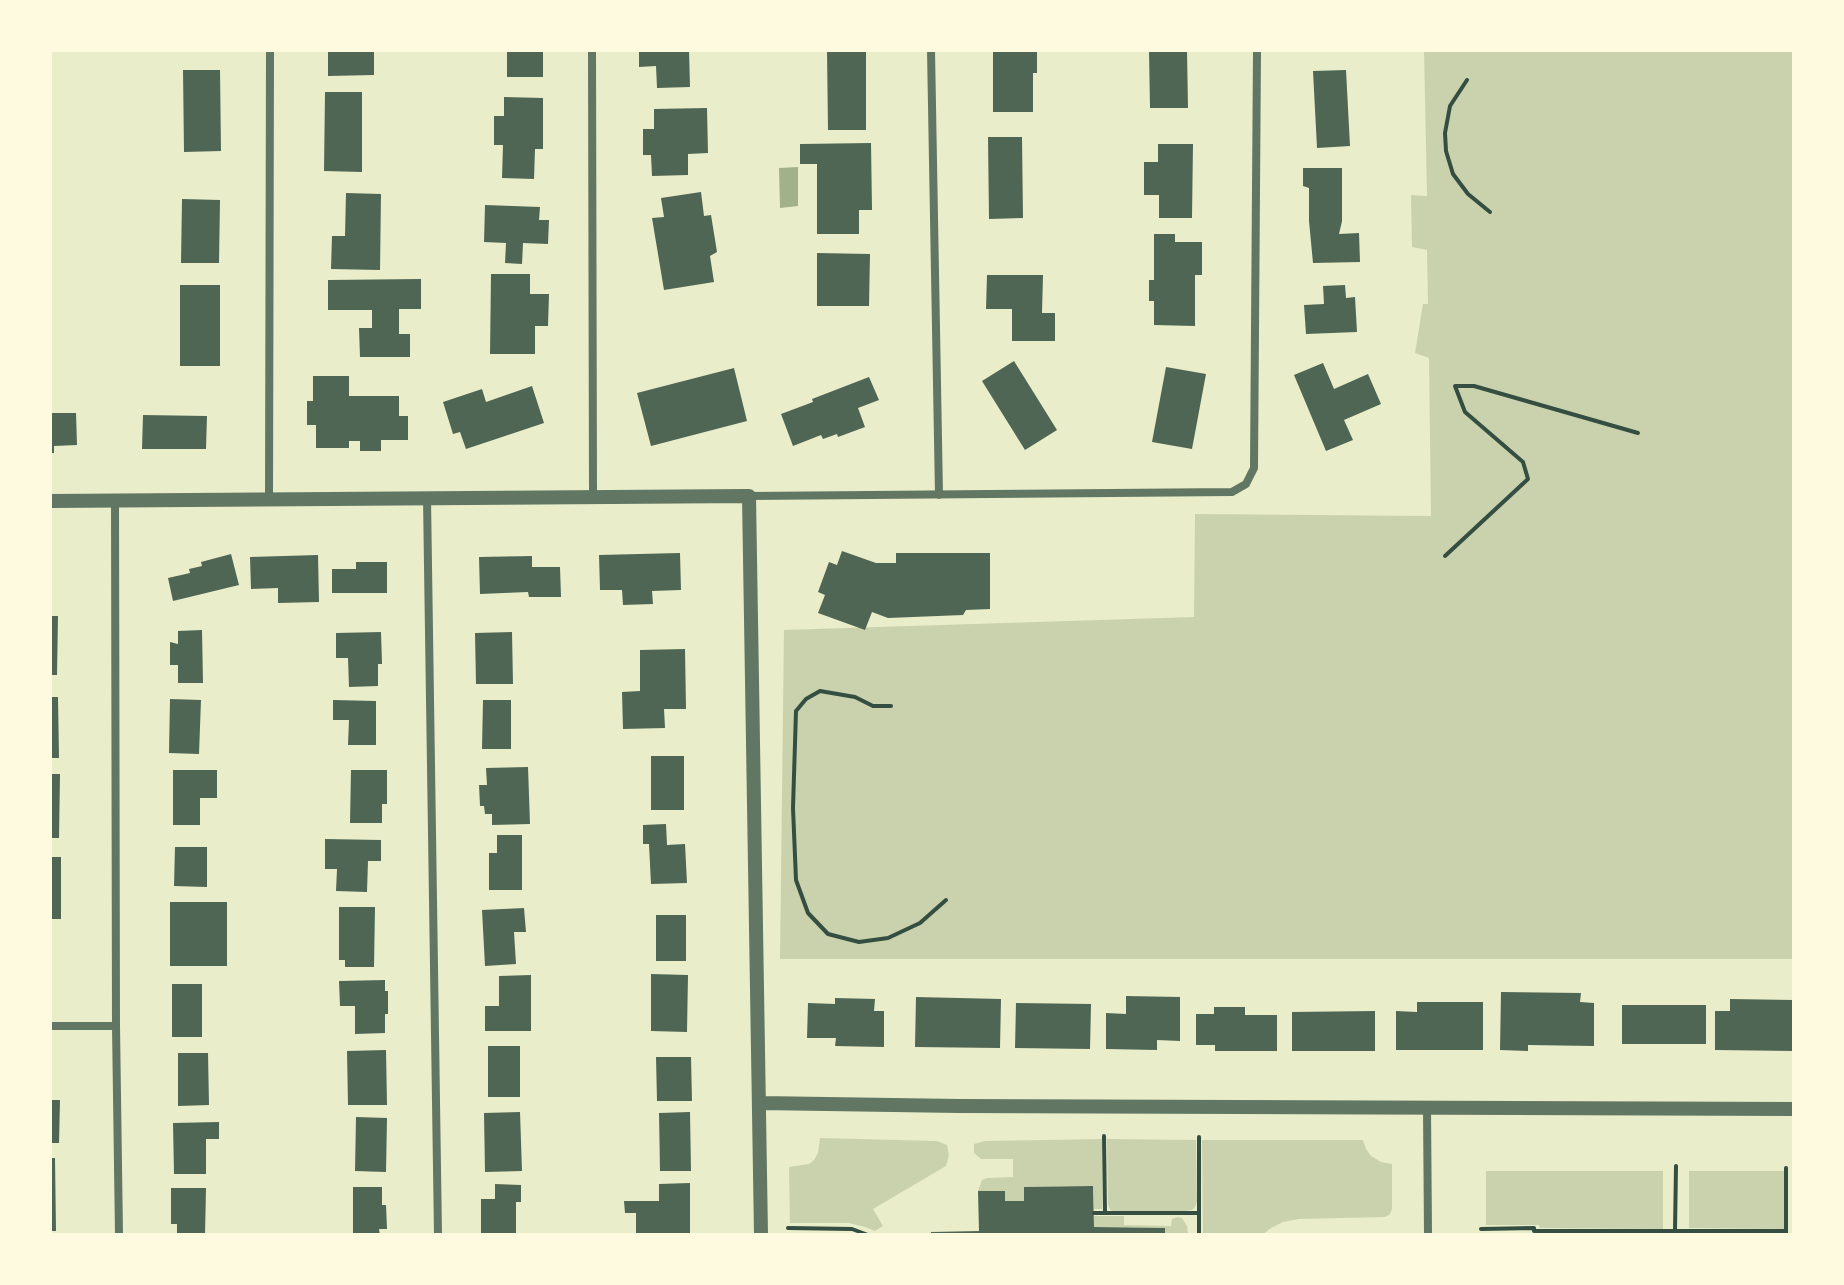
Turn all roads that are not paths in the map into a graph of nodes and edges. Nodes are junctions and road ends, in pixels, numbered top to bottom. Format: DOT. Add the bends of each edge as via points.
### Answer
graph roads {
  1 [pos="270,50"];
  2 [pos="592,50"];
  3 [pos="931,50"];
  4 [pos="1257,50"];
  5 [pos="939,495"];
  6 [pos="749,496"];
  7 [pos="593,497"];
  8 [pos="427,498"];
  9 [pos="269,499"];
  10 [pos="50,501"];
  11 [pos="115,501"];
  12 [pos="50,1026"];
  13 [pos="116,1026"];
  14 [pos="760,1103"];
  15 [pos="1427,1108"];
  16 [pos="1794,1109"];
  17 [pos="119,1235"];
  18 [pos="438,1235"];
  19 [pos="761,1235"];
  20 [pos="1428,1235"];
  1 -- 9 [label="street"];
  2 -- 7 [label="street"];
  3 -- 5 [label="street"];
  4 -- 5 [label="street" via="1254,468 1246,484 1232,492"];
  5 -- 6 [label="street"];
  6 -- 7 [label="street"];
  6 -- 14 [label="street"];
  7 -- 8 [label="street"];
  8 -- 9 [label="street"];
  8 -- 18 [label="street"];
  9 -- 11 [label="street"];
  10 -- 11 [label="street"];
  11 -- 13 [label="street"];
  12 -- 13 [label="street"];
  13 -- 17 [label="street"];
  14 -- 15 [label="street"];
  14 -- 19 [label="street"];
  15 -- 16 [label="street"];
  15 -- 20 [label="street"];
}
